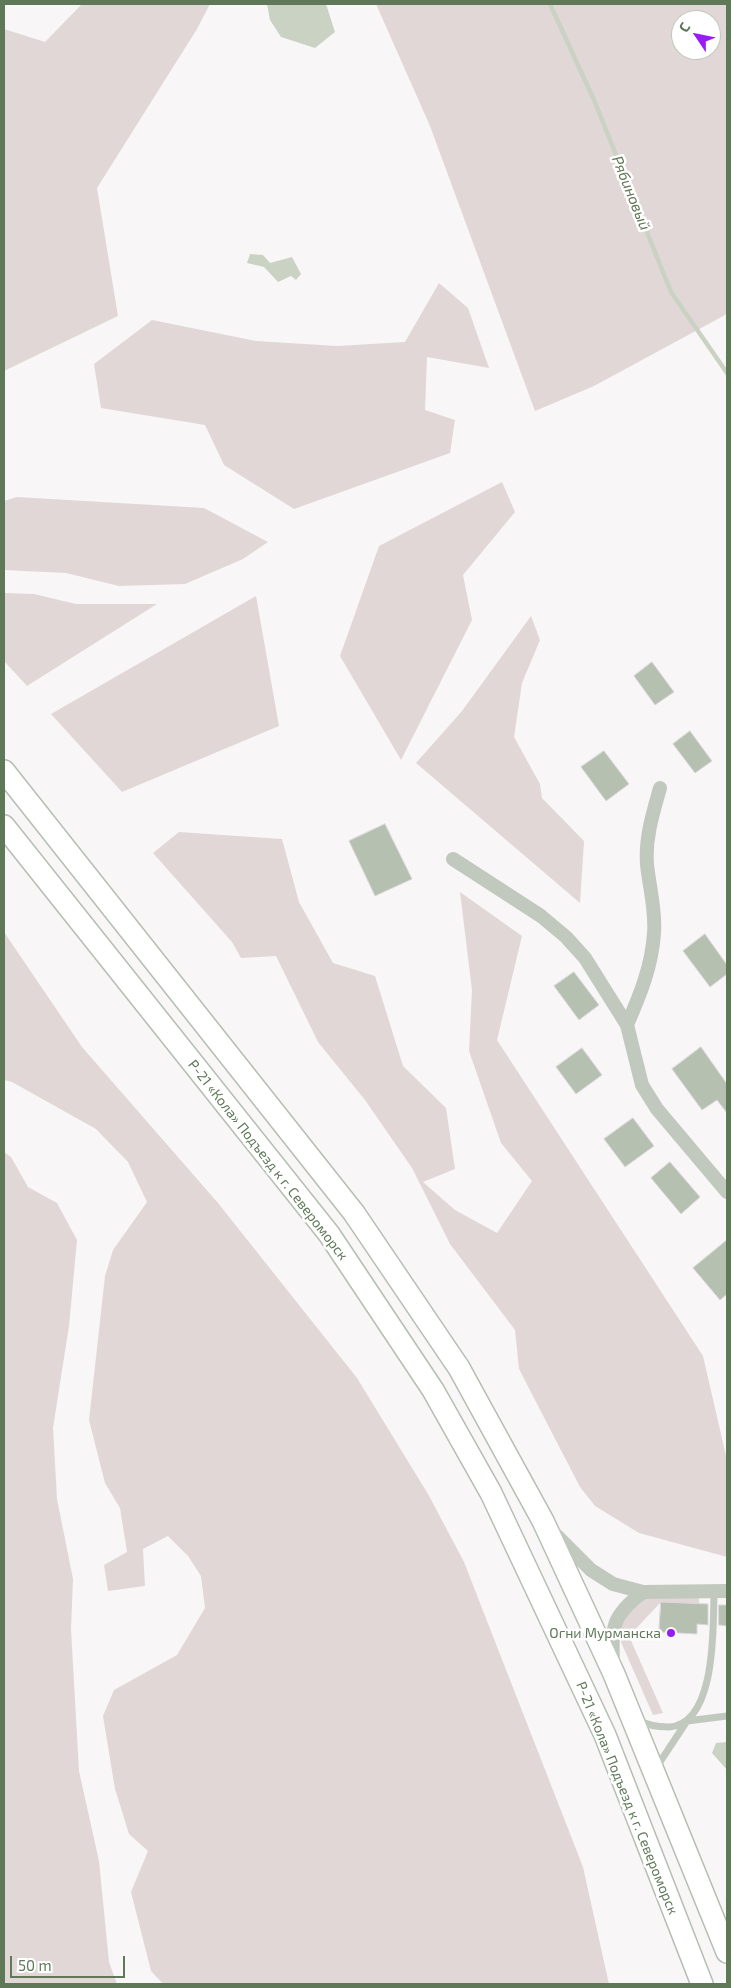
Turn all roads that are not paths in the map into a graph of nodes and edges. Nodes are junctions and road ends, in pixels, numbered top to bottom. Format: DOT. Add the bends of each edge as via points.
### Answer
graph roads {
  1 [pos="4,771"];
  2 [pos="660,788"];
  3 [pos="4,826"];
  4 [pos="453,859"];
  5 [pos="627,1025"];
  6 [pos="727,1192"];
  7 [pos="543,1521"];
  8 [pos="721,1591"];
  9 [pos="643,1592"];
  10 [pos="614,1674"];
  11 [pos="632,1716"];
  12 [pos="727,1716"];
  13 [pos="687,1721"];
  14 [pos="655,1770"];
  15 [pos="727,1952"];
  16 [pos="702,1984"];
  1 -- 7 [label="main road" via="354,1213 459,1368"];
  2 -- 5 [label="street" via="648,839 647,862 655,931 652,954"];
  3 -- 16 [label="main road, Р-21 «Кола» Подъезд к г. Североморск" via="329,1234 434,1390 491,1493 605,1735"];
  4 -- 5 [label="street" via="541,916 566,937 585,958"];
  5 -- 6 [label="street" via="642,1085 657,1109"];
  7 -- 9 [label="street" via="591,1570 613,1584"];
  7 -- 10 [label="main road"];
  8 -- 9 [label="street"];
  8 -- 13 [label="lane" via="707,1684"];
  9 -- 10 [label="street" via="616,1620 612,1638"];
  10 -- 11 [label="main road"];
  11 -- 13 [label="lane" via="645,1724 659,1727"];
  11 -- 14 [label="main road"];
  12 -- 13 [label="lane"];
  13 -- 14 [label="lane"];
  14 -- 15 [label="main road"];
}
